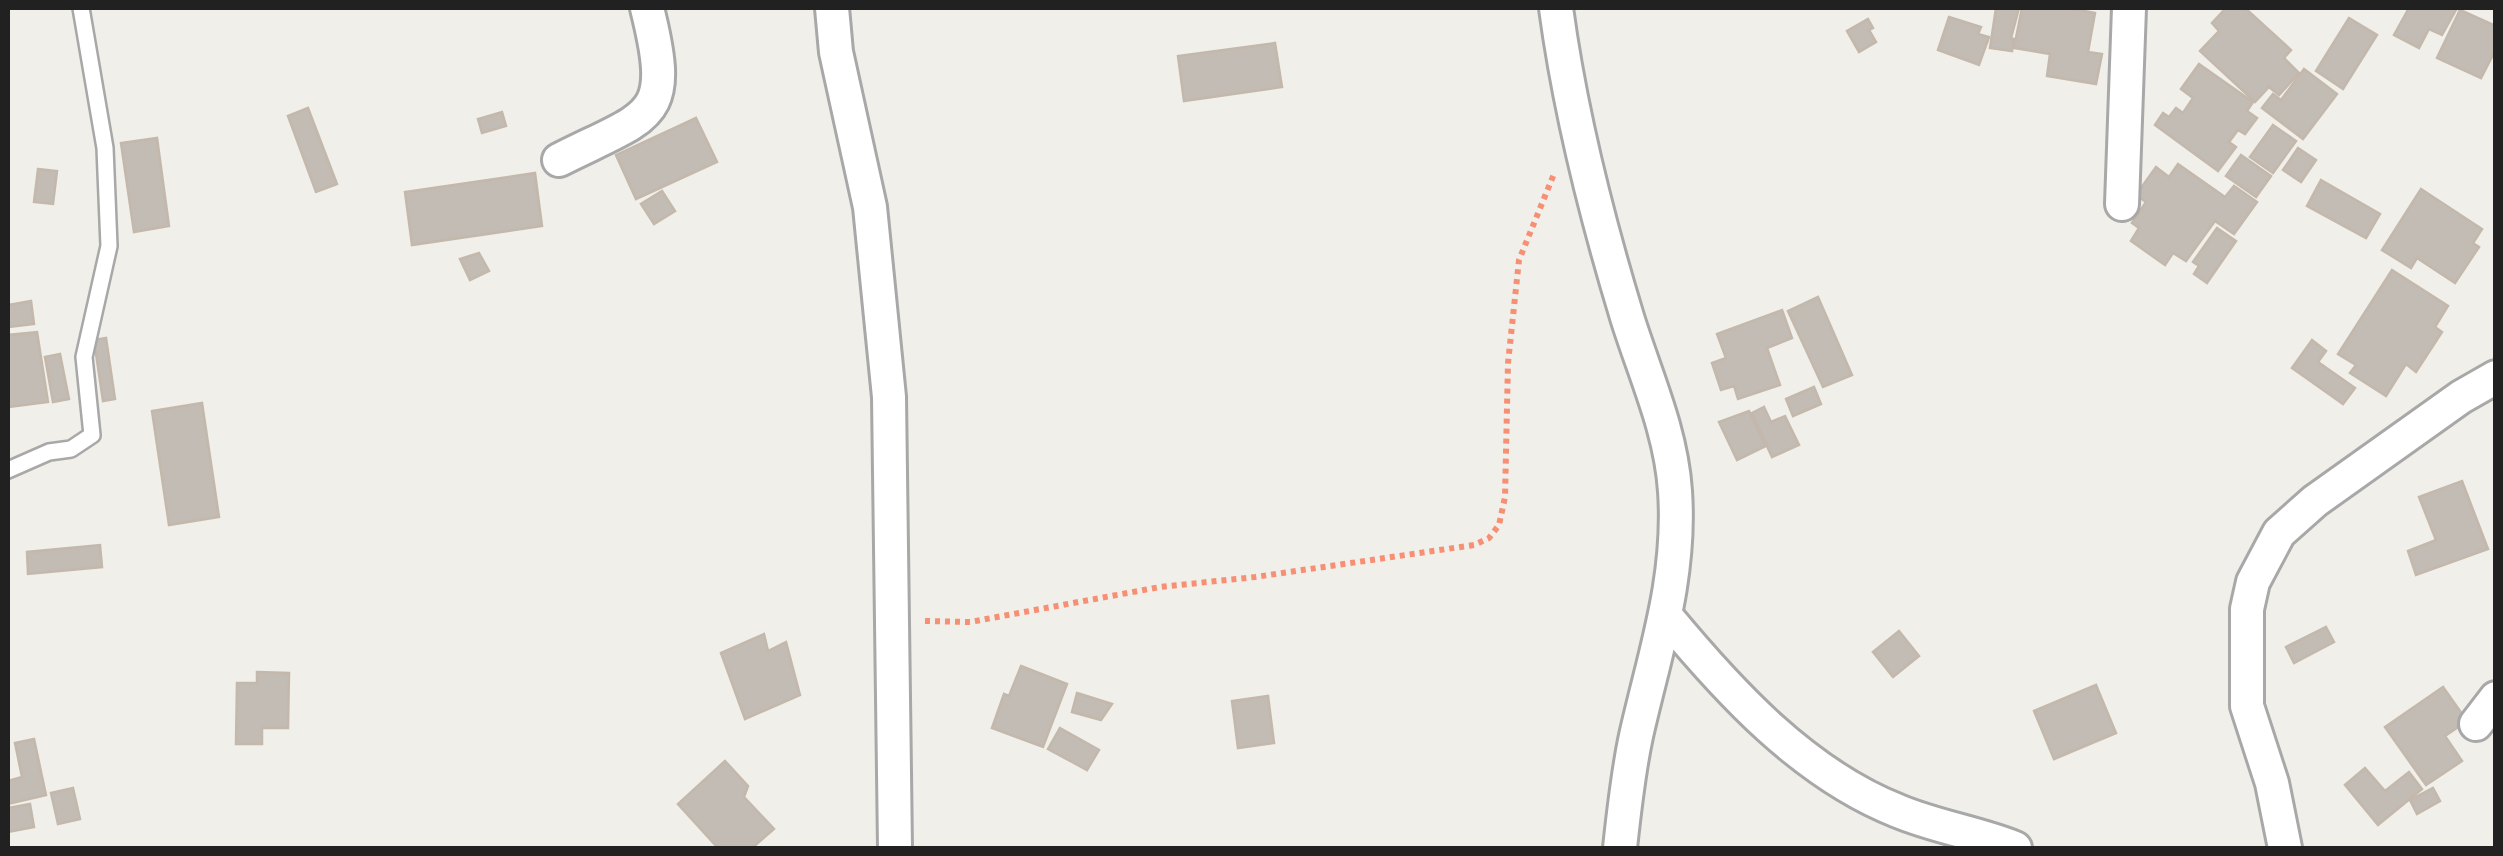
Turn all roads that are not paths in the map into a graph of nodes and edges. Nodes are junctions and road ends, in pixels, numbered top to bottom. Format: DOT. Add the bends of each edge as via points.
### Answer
graph roads {
  1 [pos="81,8"];
  2 [pos="647,8"];
  3 [pos="832,8"];
  4 [pos="1556,8"];
  5 [pos="2129,8"];
  6 [pos="559,160"];
  7 [pos="2122,204"];
  8 [pos="2496,377"];
  9 [pos="8,470"];
  10 [pos="1666,616"];
  11 [pos="895,848"];
  12 [pos="1620,848"];
  13 [pos="2016,848"];
  14 [pos="2286,848"];
  1 -- 9 [label="lane" via="105,148 109,246 84,358 92,435"];
  2 -- 6 [label="street" via="660,76 647,114"];
  3 -- 11 [label="street" via="870,207 889,397"];
  4 -- 10 [label="street" via="1576,128 1627,317 1664,422 1676,553"];
  5 -- 7 [label="street"];
  8 -- 14 [label="street" via="2315,502 2280,533 2253,582 2247,706"];
  10 -- 12 [label="street" via="1636,737"];
  10 -- 13 [label="street" via="1798,752 1846,784 1898,811"];
}
